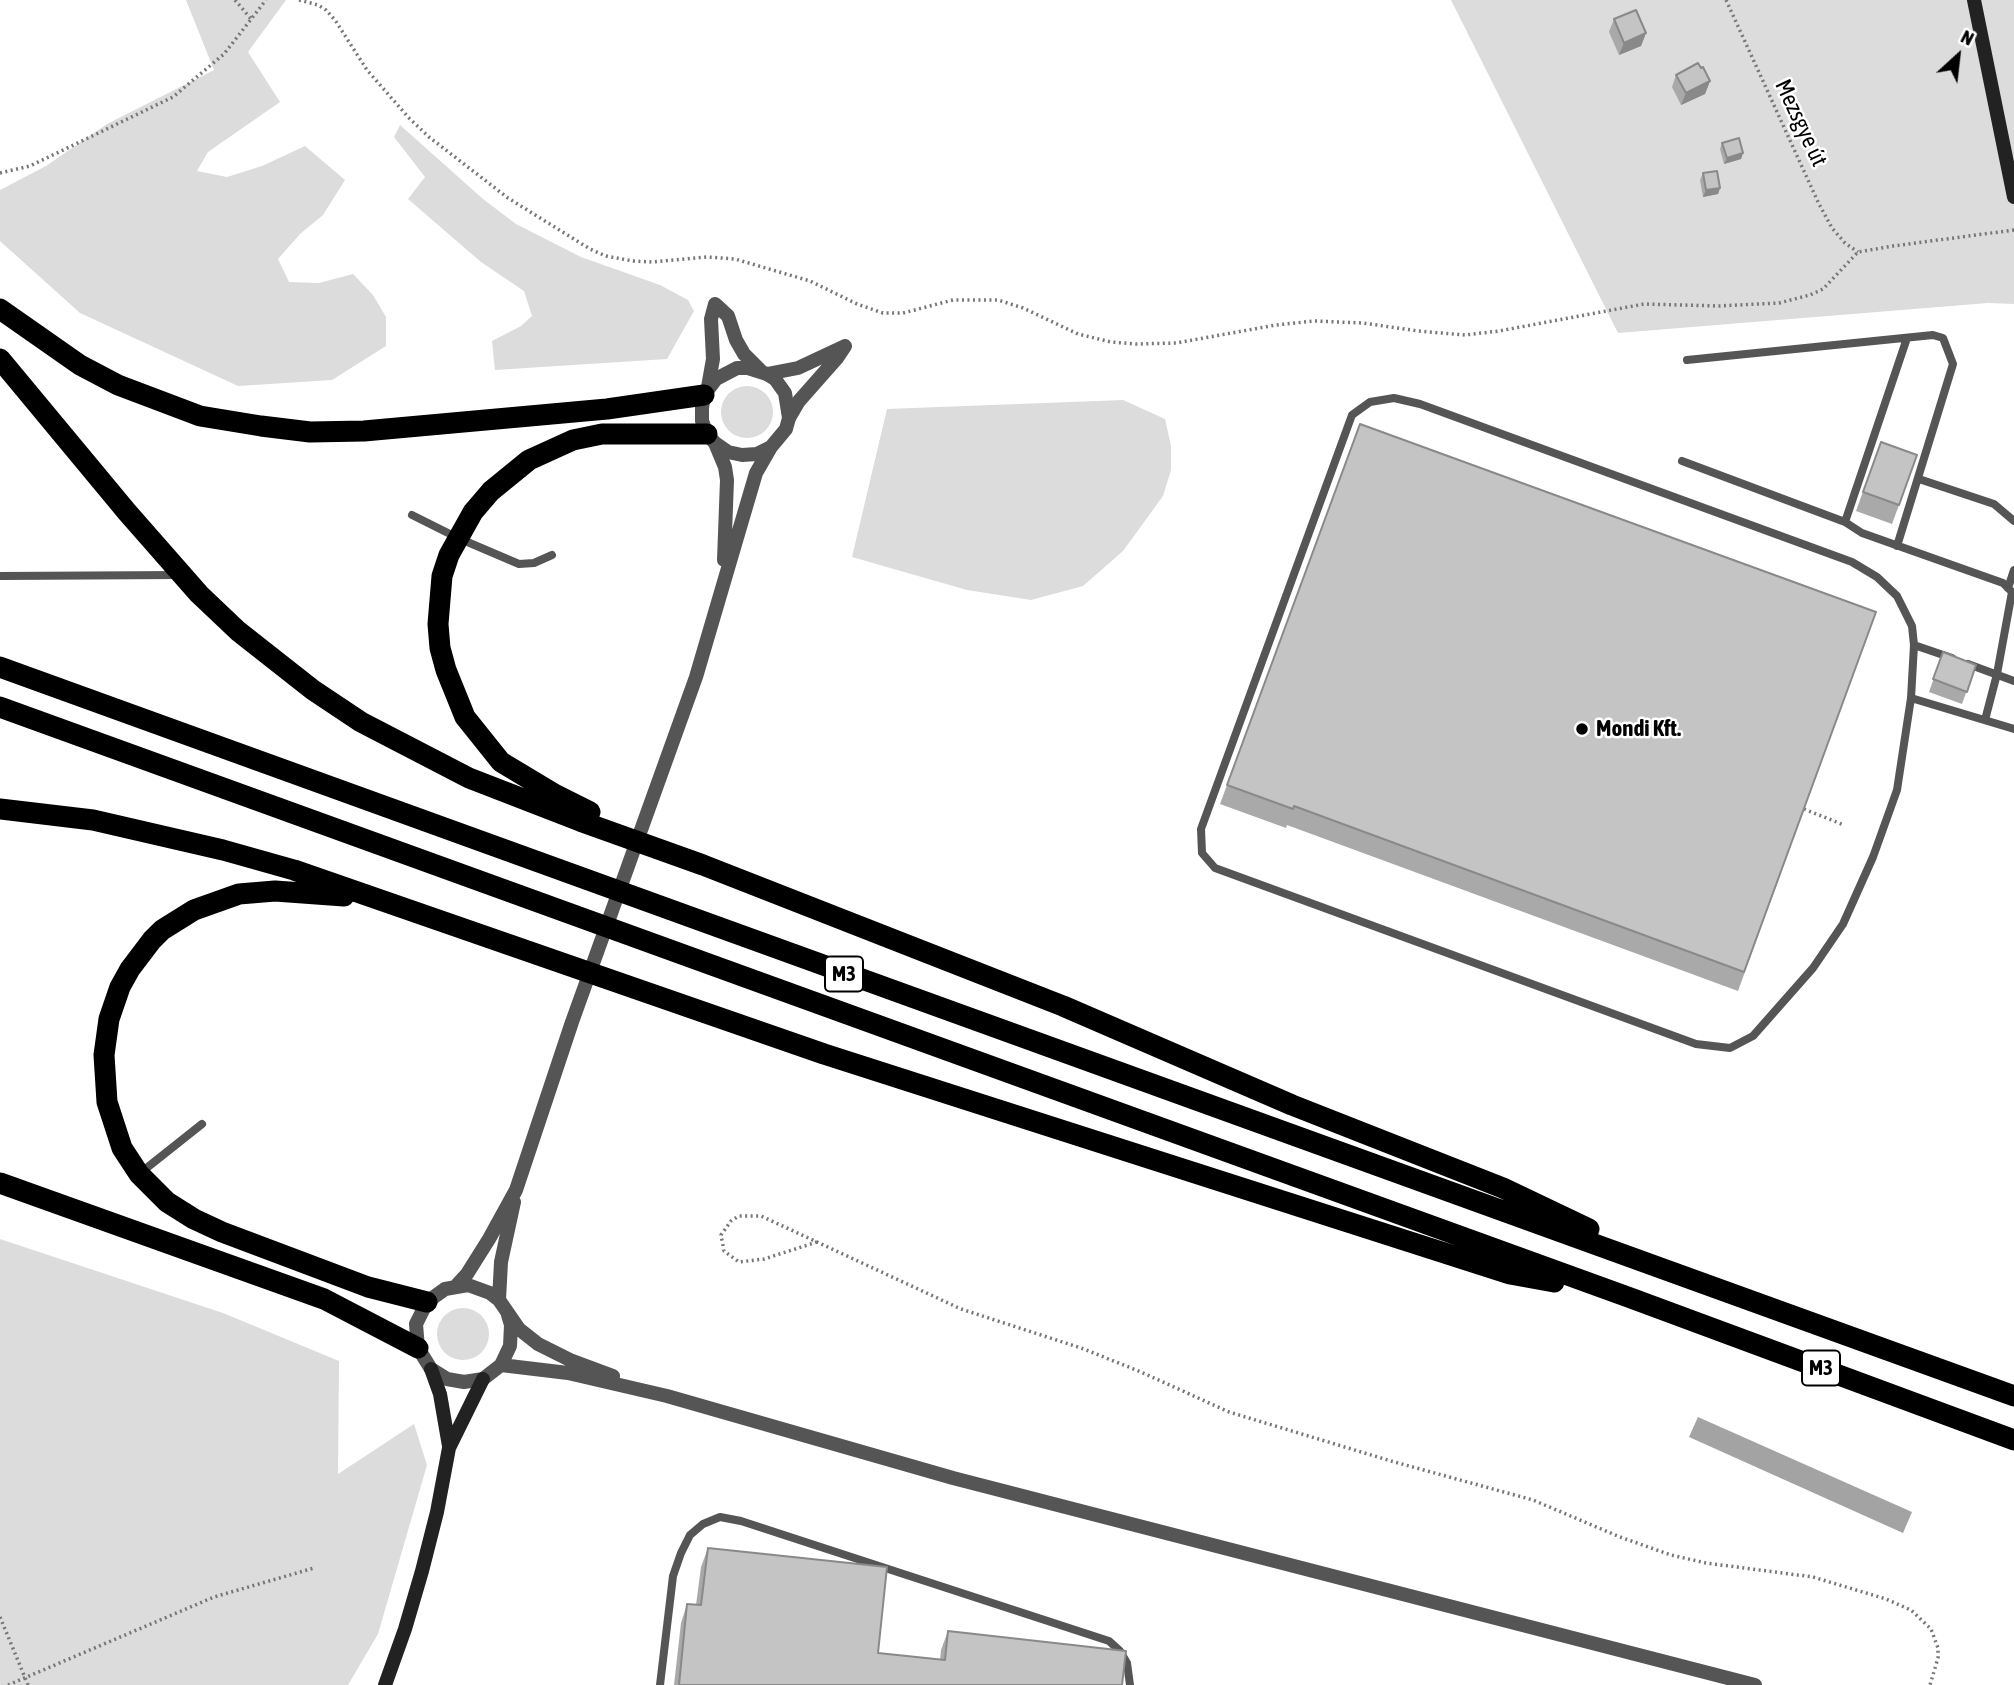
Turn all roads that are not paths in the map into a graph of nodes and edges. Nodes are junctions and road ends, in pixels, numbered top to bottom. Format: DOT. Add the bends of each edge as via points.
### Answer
graph roads {
  1 [pos="1974,0"];
  2 [pos="2014,197"];
  3 [pos="0,309"];
  4 [pos="1907,338"];
  5 [pos="0,359"];
  6 [pos="1687,360"];
  7 [pos="764,372"];
  8 [pos="706,391"];
  9 [pos="789,418"];
  10 [pos="711,438"];
  11 [pos="771,447"];
  12 [pos="1682,461"];
  13 [pos="1919,479"];
  14 [pos="412,515"];
  15 [pos="2014,521"];
  16 [pos="1845,522"];
  17 [pos="458,538"];
  18 [pos="1897,546"];
  19 [pos="552,555"];
  20 [pos="2014,570"];
  21 [pos="181,575"];
  22 [pos="0,576"];
  23 [pos="2008,588"];
  24 [pos="720,593"];
  25 [pos="1914,645"];
  26 [pos="0,667"];
  27 [pos="1997,674"];
  28 [pos="2014,681"];
  29 [pos="1911,698"];
  30 [pos="0,707"];
  31 [pos="1985,720"];
  32 [pos="2014,729"];
  33 [pos="0,809"];
  34 [pos="703,865"];
  35 [pos="376,899"];
  36 [pos="202,1124"];
  37 [pos="139,1174"];
  38 [pos="0,1183"];
  39 [pos="516,1190"];
  40 [pos="1689,1278"];
  41 [pos="456,1286"];
  42 [pos="1628,1297"];
  43 [pos="499,1300"];
  44 [pos="427,1302"];
  45 [pos="508,1315"];
  46 [pos="418,1348"];
  47 [pos="500,1364"];
  48 [pos="431,1369"];
  49 [pos="483,1379"];
  50 [pos="2014,1395"];
  51 [pos="667,1396"];
  52 [pos="2014,1440"];
  53 [pos="449,1448"];
  54 [pos="384,1685"];
  55 [pos="660,1685"];
  56 [pos="1130,1685"];
  57 [pos="1755,1685"];
  1 -- 2 [label="main road"];
  3 -- 8 [label="highway" via="80,365 118,385 200,416 310,432 607,409"];
  4 -- 6 [label="lane"];
  4 -- 13 [label="lane" via="1943,338 1953,364"];
  4 -- 16 [label="lane"];
  5 -- 21 [label="highway"];
  7 -- 8 [label="street" via="737,368 716,379"];
  7 -- 8 [label="street" via="744,354 728,316 716,304"];
  7 -- 9 [label="street" via="785,393"];
  7 -- 9 [label="street" via="798,368 845,346"];
  8 -- 10 [label="street" via="702,421"];
  9 -- 11 [label="street"];
  10 -- 11 [label="street" via="728,452 742,455"];
  10 -- 17 [label="highway" via="603,434 573,440 529,460 491,491"];
  10 -- 24 [label="street" via="727,480"];
  11 -- 24 [label="street" via="757,473"];
  12 -- 16 [label="lane"];
  13 -- 15 [label="lane" via="1994,504"];
  13 -- 18 [label="lane"];
  14 -- 17 [label="lane"];
  16 -- 18 [label="lane"];
  17 -- 19 [label="lane" via="519,564"];
  17 -- 34 [label="highway" via="442,576 440,648 459,705 481,739 501,762 556,795"];
  18 -- 23 [label="lane"];
  20 -- 23 [label="lane"];
  21 -- 22 [label="lane"];
  21 -- 34 [label="highway" via="238,631 361,722 469,778"];
  23 -- 27 [label="lane" via="2012,592"];
  24 -- 39 [label="street" via="696,677"];
  25 -- 27 [label="lane"];
  25 -- 29 [label="lane"];
  25 -- 29 [label="lane" via="1912,626 1897,596 1852,562 1420,404 1394,398 1370,402 1352,415 1202,829 1202,853 1215,868 1696,1044 1730,1048 1753,1036 1813,968 1843,924 1897,789"];
  26 -- 40 [label="highway, M3"];
  27 -- 28 [label="lane"];
  27 -- 31 [label="lane"];
  29 -- 31 [label="lane"];
  30 -- 42 [label="highway, M3"];
  31 -- 32 [label="lane"];
  33 -- 35 [label="highway" via="93,820 159,834 294,870"];
  34 -- 40 [label="highway" via="1063,1006 1292,1105 1503,1188"];
  35 -- 37 [label="highway" via="275,891 239,894 194,910 152,940 120,987 105,1037 107,1102 122,1148"];
  35 -- 42 [label="highway" via="824,1054 1510,1274"];
  36 -- 37 [label="lane"];
  37 -- 44 [label="highway" via="167,1202 222,1232 368,1287"];
  38 -- 46 [label="highway" via="324,1299"];
  39 -- 41 [label="street"];
  39 -- 43 [label="street" via="501,1263"];
  40 -- 50 [label="highway, M3"];
  41 -- 43 [label="street" via="479,1288"];
  41 -- 44 [label="street"];
  42 -- 52 [label="highway, M3"];
  43 -- 45 [label="street"];
  44 -- 46 [label="street" via="416,1324"];
  45 -- 47 [label="street" via="510,1346"];
  45 -- 51 [label="street" via="538,1344"];
  46 -- 48 [label="street"];
  47 -- 49 [label="street"];
  47 -- 51 [label="street" via="568,1373"];
  48 -- 49 [label="street" via="455,1381"];
  48 -- 53 [label="main road"];
  49 -- 53 [label="main road"];
  51 -- 57 [label="street" via="953,1478"];
  53 -- 54 [label="main road" via="422,1572"];
  55 -- 56 [label="lane" via="673,1576 681,1553 690,1535 720,1517 1109,1640 1127,1663"];
}
